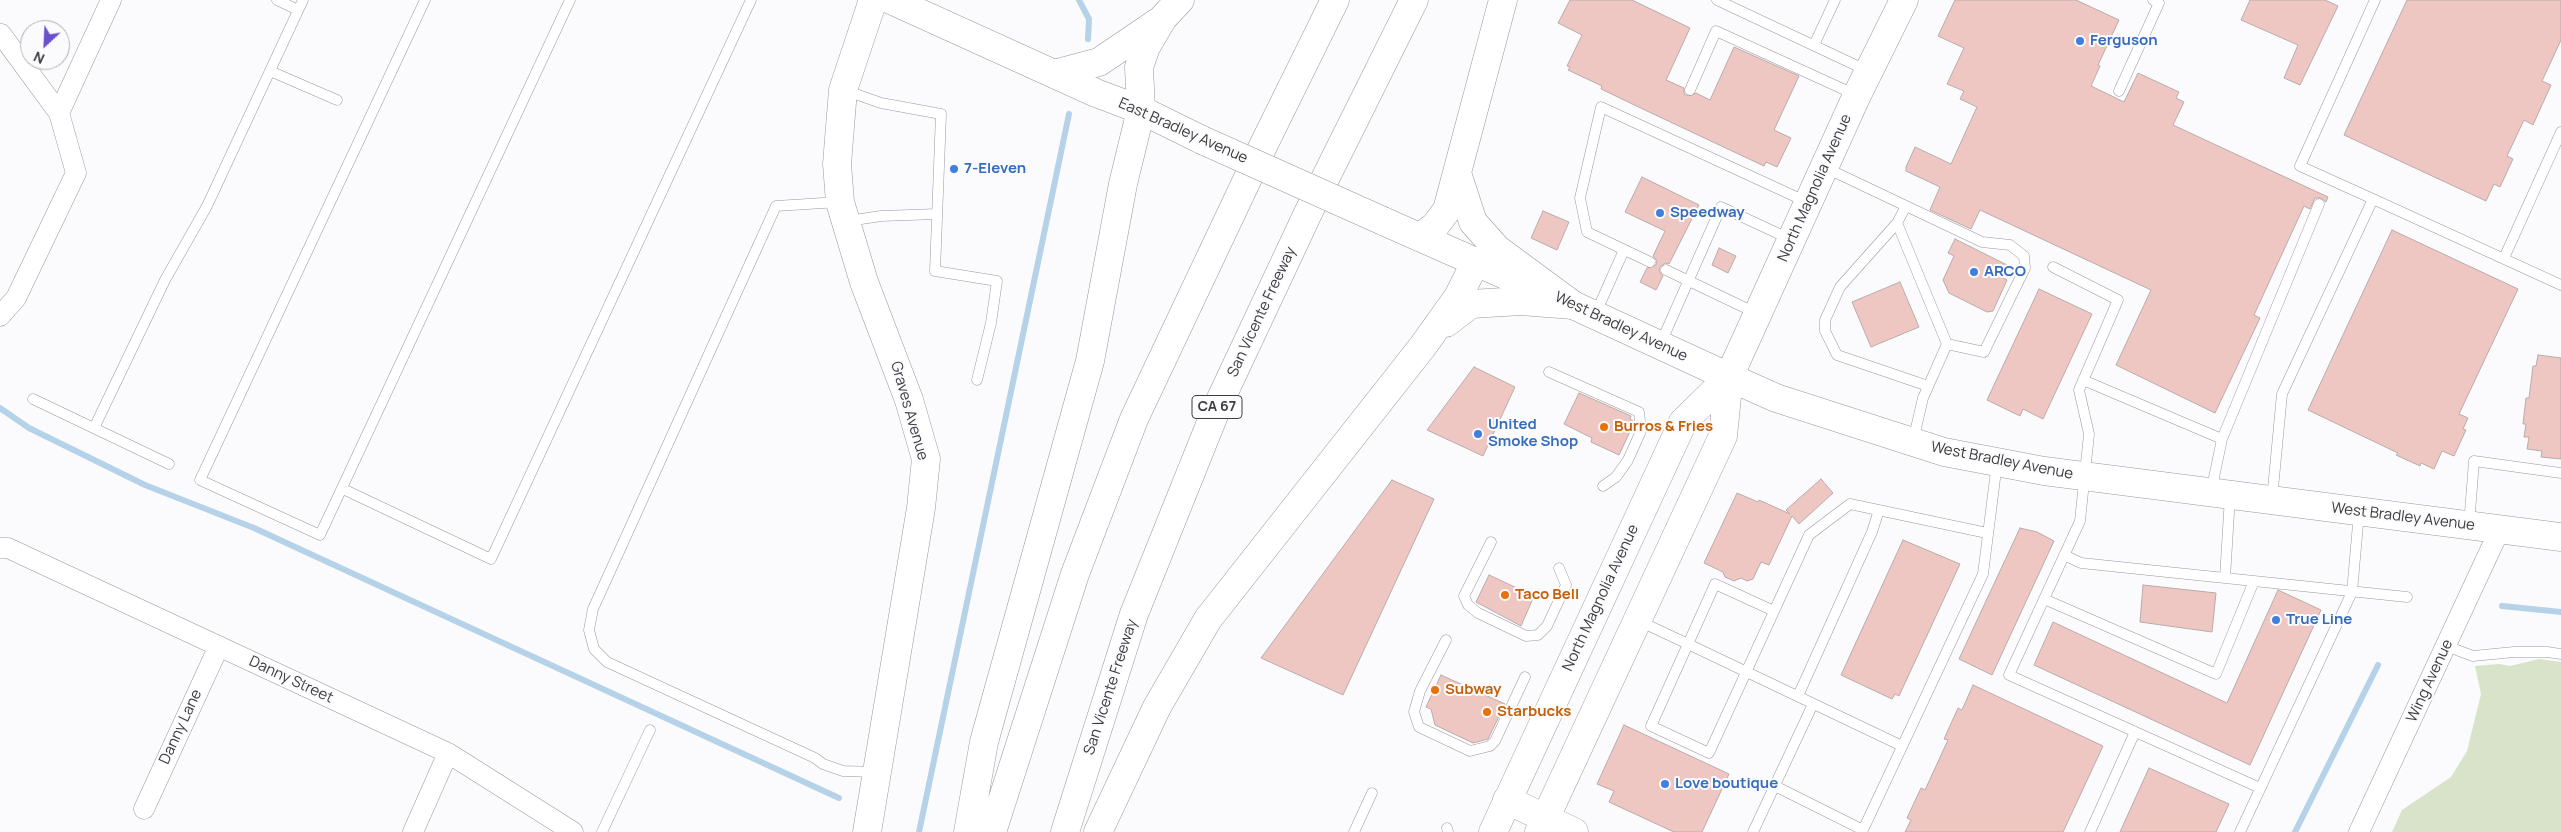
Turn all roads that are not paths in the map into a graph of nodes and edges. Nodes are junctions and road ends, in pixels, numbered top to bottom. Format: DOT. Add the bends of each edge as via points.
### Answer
graph roads {
  1 [pos="111,0"];
  2 [pos="277,0"];
  3 [pos="303,0"];
  4 [pos="425,0"];
  5 [pos="570,0"];
  6 [pos="751,0"];
  7 [pos="873,0"];
  8 [pos="891,0"];
  9 [pos="1335,0"];
  10 [pos="1414,0"];
  11 [pos="1503,0"];
  12 [pos="1717,0"];
  13 [pos="1835,0"];
  14 [pos="1904,0"];
  15 [pos="2153,0"];
  16 [pos="2375,0"];
  17 [pos="1171,9"];
  18 [pos="298,10"];
  19 [pos="1,34"];
  20 [pos="1814,45"];
  21 [pos="270,70"];
  22 [pos="1054,74"];
  23 [pos="1863,83"];
  24 [pos="844,90"];
  25 [pos="1690,90"];
  26 [pos="2119,91"];
  27 [pos="337,100"];
  28 [pos="1141,110"];
  29 [pos="59,113"];
  30 [pos="2561,132"];
  31 [pos="1825,167"];
  32 [pos="1457,173"];
  33 [pos="2373,199"];
  34 [pos="1808,203"];
  35 [pos="2319,204"];
  36 [pos="1906,206"];
  37 [pos="842,212"];
  38 [pos="937,214"];
  39 [pos="1897,223"];
  40 [pos="1420,237"];
  41 [pos="1791,240"];
  42 [pos="1624,250"];
  43 [pos="2504,258"];
  44 [pos="1476,261"];
  45 [pos="1650,262"];
  46 [pos="2053,267"];
  47 [pos="1666,270"];
  48 [pos="1689,281"];
  49 [pos="2561,285"];
  50 [pos="1584,310"];
  51 [pos="1758,314"];
  52 [pos="0,316"];
  53 [pos="1947,344"];
  54 [pos="1423,346"];
  55 [pos="1660,346"];
  56 [pos="1548,372"];
  57 [pos="1729,378"];
  58 [pos="977,380"];
  59 [pos="2083,380"];
  60 [pos="1928,386"];
  61 [pos="33,399"];
  62 [pos="94,428"];
  63 [pos="2222,440"];
  64 [pos="1913,442"];
  65 [pos="1997,462"];
  66 [pos="170,464"];
  67 [pos="2561,473"];
  68 [pos="2084,476"];
  69 [pos="1603,486"];
  70 [pos="343,489"];
  71 [pos="2221,494"];
  72 [pos="2272,500"];
  73 [pos="1878,510"];
  74 [pos="2359,511"];
  75 [pos="2469,526"];
  76 [pos="2500,530"];
  77 [pos="1987,533"];
  78 [pos="2561,537"];
  79 [pos="1491,542"];
  80 [pos="0,548"];
  81 [pos="2064,555"];
  82 [pos="1559,568"];
  83 [pos="2225,578"];
  84 [pos="2254,581"];
  85 [pos="2352,592"];
  86 [pos="2407,597"];
  87 [pos="2044,599"];
  88 [pos="1774,611"];
  89 [pos="1637,620"];
  90 [pos="1446,640"];
  91 [pos="1688,644"];
  92 [pos="219,646"];
  93 [pos="2446,646"];
  94 [pos="2561,654"];
  95 [pos="1746,672"];
  96 [pos="1525,677"];
  97 [pos="1798,696"];
  98 [pos="1813,704"];
  99 [pos="650,730"];
  100 [pos="2134,732"];
  101 [pos="1902,746"];
  102 [pos="448,753"];
  103 [pos="876,772"];
  104 [pos="1775,786"];
  105 [pos="2260,788"];
  106 [pos="1372,793"];
  107 [pos="1507,800"];
  108 [pos="144,809"];
  109 [pos="1542,825"];
  110 [pos="1862,831"];
  111 [pos="413,832"];
  112 [pos="573,832"];
  113 [pos="602,832"];
  114 [pos="868,832"];
  115 [pos="968,832"];
  116 [pos="992,832"];
  117 [pos="1065,832"];
  118 [pos="1098,832"];
  119 [pos="1354,832"];
  120 [pos="1493,832"];
  121 [pos="1574,832"];
  122 [pos="1753,832"];
  123 [pos="2090,832"];
  124 [pos="2240,832"];
  125 [pos="2359,832"];
  1 -- 29 [label="street"];
  2 -- 18 [label="lane"];
  3 -- 18 [label="lane"];
  4 -- 70 [label="lane" via="200,480 320,535"];
  5 -- 70 [label="lane"];
  6 -- 70 [label="lane" via="491,558"];
  7 -- 24 [label="main road, Graves Avenue"];
  8 -- 22 [label="main road, East Bradley Avenue"];
  9 -- 116 [label="main road" via="1134,419 1076,574"];
  10 -- 117 [label="main road, San Vicente Freeway / CA 67" via="1309,211 1218,405 1134,614"];
  11 -- 32 [label="main road"];
  12 -- 20 [label="lane"];
  13 -- 20 [label="lane"];
  14 -- 23 [label="main road, North Magnolia Avenue"];
  15 -- 26 [label="lane" via="2159,3"];
  16 -- 33 [label="lane" via="2300,166"];
  17 -- 22 [label="main road" via="1099,62"];
  17 -- 28 [label="main road" via="1146,47 1139,67"];
  18 -- 21 [label="lane"];
  19 -- 29 [label="street"];
  20 -- 23 [label="lane"];
  21 -- 27 [label="lane"];
  21 -- 62 [label="lane" via="207,206 165,280"];
  22 -- 28 [label="main road, East Bradley Avenue"];
  23 -- 25 [label="lane" via="1716,31"];
  23 -- 31 [label="main road, North Magnolia Avenue"];
  24 -- 37 [label="main road, Graves Avenue" via="836,164"];
  24 -- 38 [label="lane" via="882,103 941,114"];
  28 -- 40 [label="main road, East Bradley Avenue, bridge"];
  28 -- 115 [label="main road" via="1123,184 1090,361 984,742"];
  29 -- 52 [label="street" via="76,173 16,298"];
  30 -- 43 [label="lane"];
  31 -- 34 [label="main road, North Magnolia Avenue"];
  31 -- 36 [label="lane"];
  32 -- 40 [label="main road" via="1447,210 1435,226"];
  32 -- 50 [label="main road" via="1473,222 1498,250"];
  33 -- 43 [label="lane"];
  33 -- 72 [label="lane" via="2282,394"];
  34 -- 41 [label="main road, North Magnolia Avenue"];
  34 -- 42 [label="lane" via="1602,107 1580,198 1587,232"];
  35 -- 63 [label="lane"];
  36 -- 39 [label="lane"];
  36 -- 53 [label="lane" via="1982,242 2010,245 2021,252 2026,261 1984,352"];
  37 -- 38 [label="lane" via="881,216"];
  37 -- 103 [label="main road, Graves Avenue" via="864,282 909,400 926,459 921,508"];
  37 -- 103 [label="lane" via="776,206 593,609 588,630 594,649 607,662 823,764 842,771"];
  38 -- 58 [label="lane" via="935,271 997,281"];
  39 -- 53 [label="lane"];
  39 -- 60 [label="lane" via="1840,287 1825,320 1825,331 1837,355"];
  40 -- 44 [label="main road, East Bradley Avenue"];
  41 -- 48 [label="lane" via="1721,207"];
  41 -- 51 [label="main road, North Magnolia Avenue"];
  42 -- 45 [label="lane"];
  42 -- 50 [label="lane"];
  43 -- 49 [label="lane"];
  44 -- 50 [label="main road, West Bradley Avenue"];
  44 -- 54 [label="main road" via="1458,297"];
  46 -- 59 [label="lane" via="2118,300"];
  47 -- 48 [label="lane"];
  48 -- 51 [label="lane"];
  48 -- 55 [label="lane"];
  50 -- 54 [label="main road" via="1521,301 1471,304 1453,316"];
  50 -- 55 [label="main road, West Bradley Avenue"];
  51 -- 57 [label="main road, North Magnolia Avenue"];
  53 -- 60 [label="lane"];
  54 -- 118 [label="main road" via="1208,620 1157,707"];
  55 -- 57 [label="main road, West Bradley Avenue"];
  56 -- 69 [label="lane" via="1639,412 1641,430 1628,460 1616,477"];
  57 -- 64 [label="main road, West Bradley Avenue" via="1776,398"];
  57 -- 89 [label="main road, North Magnolia Avenue" via="1722,436"];
  57 -- 107 [label="main road, North Magnolia Avenue" via="1682,422"];
  59 -- 63 [label="lane"];
  59 -- 68 [label="lane" via="2078,390 2088,434"];
  60 -- 64 [label="lane"];
  61 -- 62 [label="lane"];
  62 -- 66 [label="lane"];
  63 -- 71 [label="lane"];
  64 -- 65 [label="main road, West Bradley Avenue" via="1944,452"];
  65 -- 68 [label="main road, West Bradley Avenue"];
  65 -- 77 [label="lane"];
  67 -- 75 [label="lane" via="2474,461"];
  68 -- 71 [label="main road, West Bradley Avenue"];
  68 -- 81 [label="lane" via="2080,521"];
  71 -- 72 [label="main road, West Bradley Avenue"];
  71 -- 83 [label="lane"];
  72 -- 74 [label="main road, West Bradley Avenue"];
  73 -- 77 [label="lane"];
  73 -- 88 [label="lane" via="1850,504 1808,535"];
  73 -- 97 [label="lane" via="1872,532"];
  74 -- 75 [label="main road, West Bradley Avenue"];
  74 -- 85 [label="lane"];
  75 -- 76 [label="main road, West Bradley Avenue"];
  76 -- 78 [label="main road, West Bradley Avenue"];
  76 -- 93 [label="street, Wing Avenue"];
  77 -- 101 [label="lane" via="1983,574"];
  79 -- 82 [label="lane" via="1464,596 1468,605 1478,612 1526,636 1538,635 1547,626 1566,585"];
  80 -- 92 [label="street, Danny Street" via="8,548"];
  81 -- 83 [label="lane" via="2081,562"];
  81 -- 87 [label="lane"];
  83 -- 84 [label="lane"];
  84 -- 85 [label="lane"];
  84 -- 87 [label="lane" via="2216,674"];
  85 -- 86 [label="lane"];
  85 -- 105 [label="lane"];
  87 -- 100 [label="lane" via="2009,675"];
  88 -- 91 [label="lane" via="1715,584"];
  88 -- 95 [label="lane"];
  89 -- 91 [label="lane"];
  89 -- 109 [label="main road, North Magnolia Avenue"];
  90 -- 96 [label="lane" via="1420,691 1414,712 1419,727 1470,751 1490,746 1495,741"];
  91 -- 95 [label="lane"];
  91 -- 95 [label="lane" via="1650,726 1709,753"];
  92 -- 102 [label="street, Danny Street"];
  92 -- 108 [label="street, Danny Lane"];
  93 -- 94 [label="lane" via="2473,656 2514,652"];
  93 -- 125 [label="street, Wing Avenue"];
  95 -- 97 [label="lane"];
  97 -- 98 [label="lane"];
  98 -- 101 [label="lane"];
  98 -- 104 [label="lane"];
  99 -- 113 [label="lane"];
  100 -- 105 [label="lane"];
  100 -- 123 [label="lane"];
  101 -- 110 [label="lane"];
  102 -- 111 [label="street"];
  102 -- 112 [label="street, Danny Street"];
  103 -- 114 [label="main road, Graves Avenue"];
  104 -- 110 [label="lane"];
  104 -- 122 [label="lane"];
  105 -- 124 [label="lane"];
  106 -- 119 [label="lane"];
  107 -- 109 [label="main road"];
  107 -- 120 [label="main road, North Magnolia Avenue"];
  109 -- 121 [label="main road"];
}
